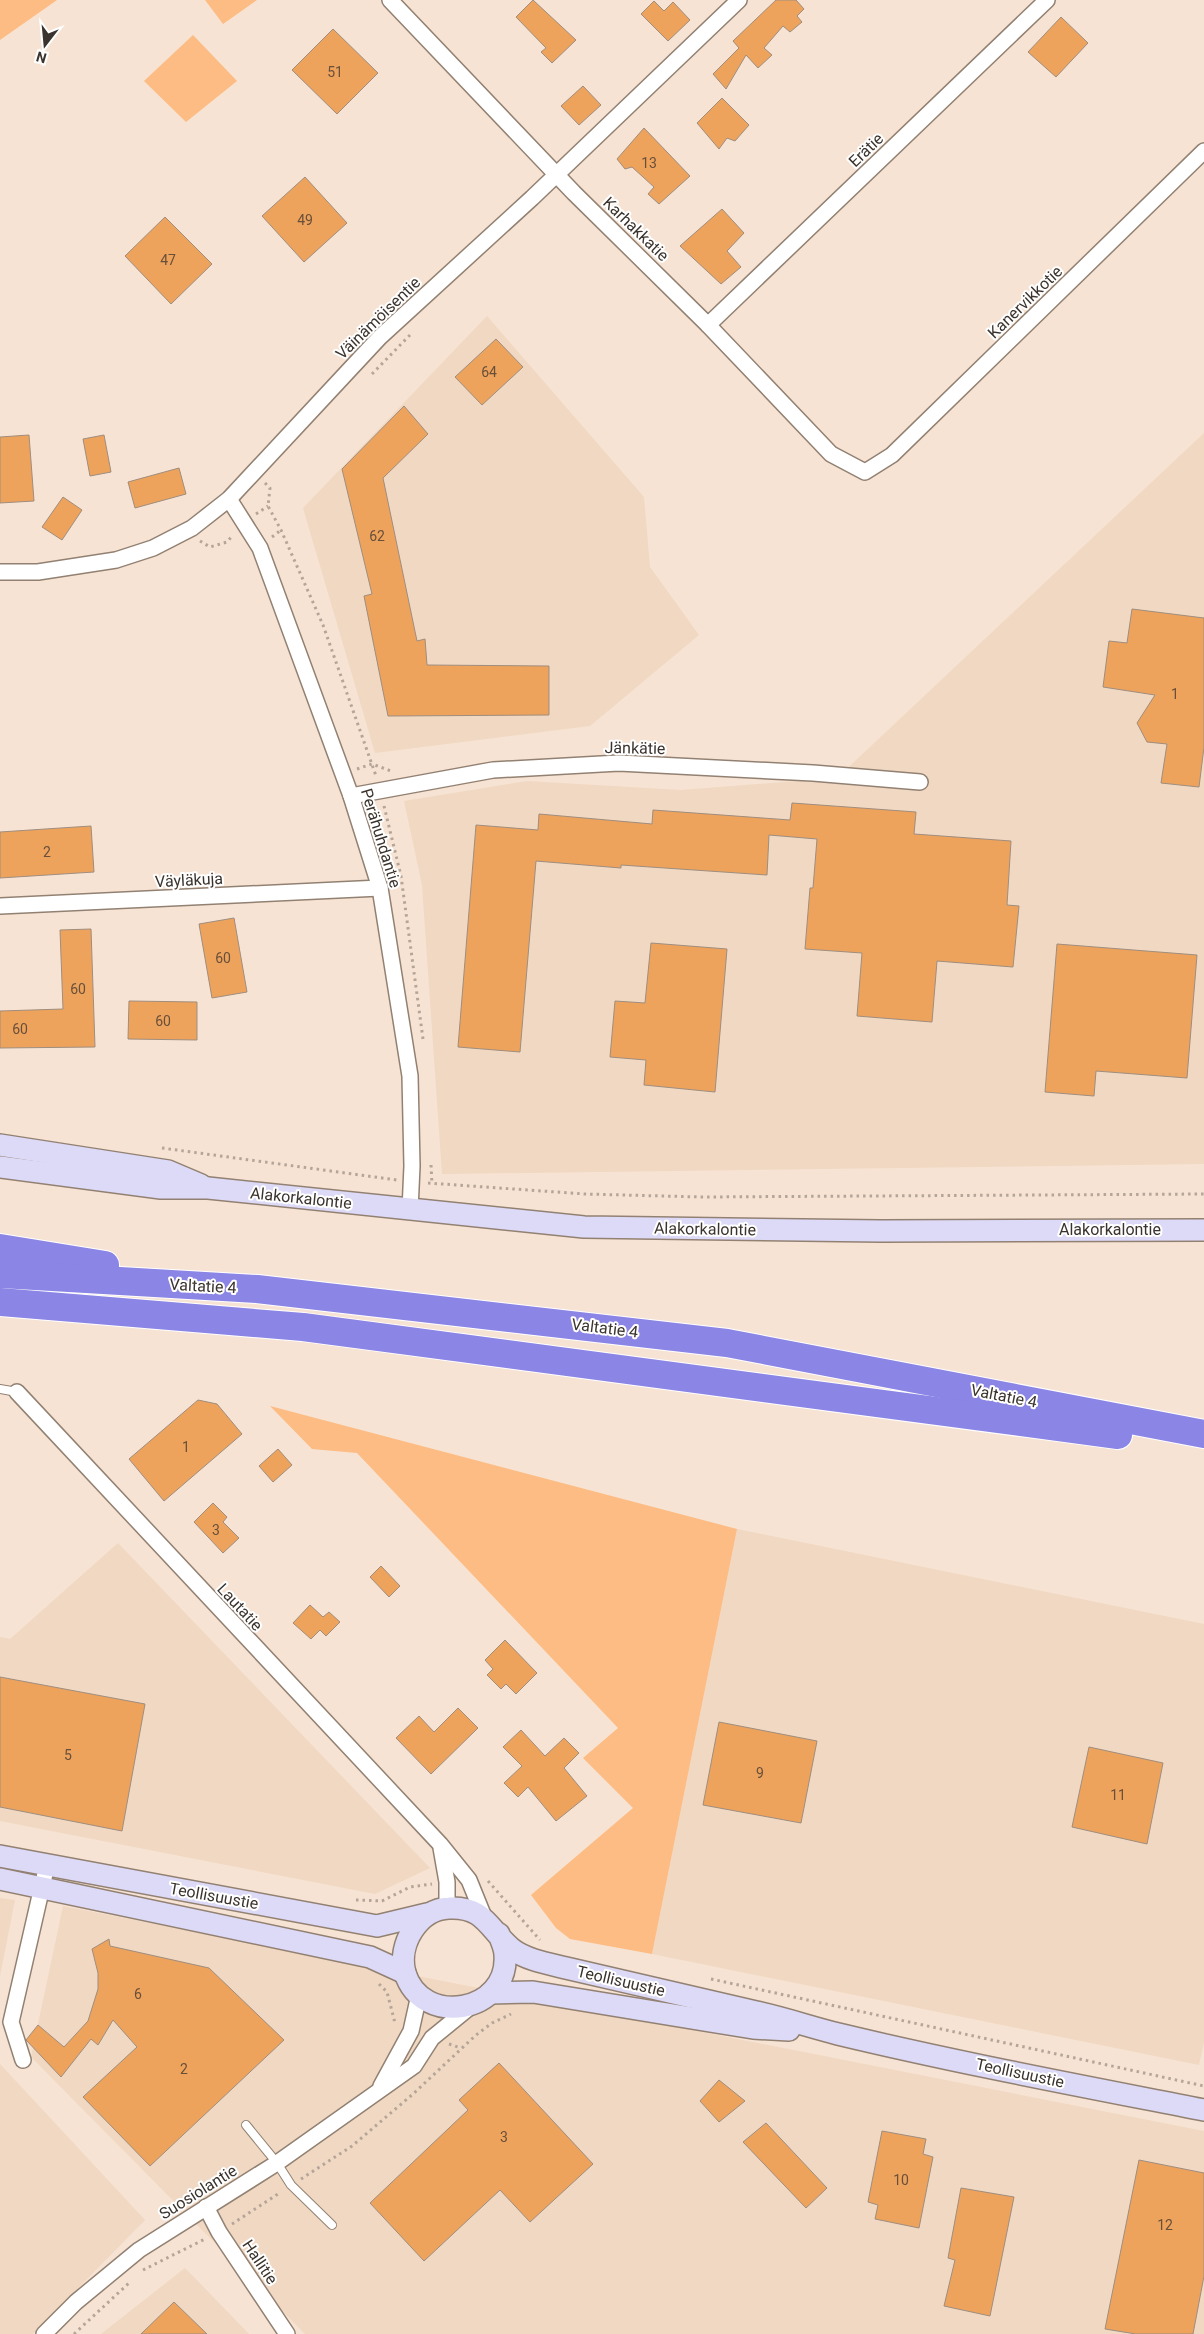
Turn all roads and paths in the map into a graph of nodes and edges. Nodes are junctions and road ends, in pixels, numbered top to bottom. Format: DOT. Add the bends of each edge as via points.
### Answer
graph roads {
  1 [pos="390,0"];
  2 [pos="739,0"];
  3 [pos="1047,0"];
  4 [pos="1204,151"];
  5 [pos="558,174"];
  6 [pos="708,325"];
  7 [pos="416,329"];
  8 [pos="368,377"];
  9 [pos="253,472"];
  10 [pos="866,472"];
  11 [pos="273,479"];
  12 [pos="270,488"];
  13 [pos="229,499"];
  14 [pos="0,572"];
  15 [pos="920,782"];
  16 [pos="381,792"];
  17 [pos="351,796"];
  18 [pos="380,888"];
  19 [pos="0,906"];
  20 [pos="0,1145"];
  21 [pos="157,1147"];
  22 [pos="0,1167"];
  23 [pos="412,1182"];
  24 [pos="208,1188"];
  25 [pos="1204,1194"];
  26 [pos="410,1210"];
  27 [pos="1204,1230"];
  28 [pos="0,1248"];
  29 [pos="0,1274"];
  30 [pos="257,1288"];
  31 [pos="3,1302"];
  32 [pos="0,1389"];
  33 [pos="17,1392"];
  34 [pos="1204,1434"];
  35 [pos="1204,1447"];
  36 [pos="440,1844"];
  37 [pos="0,1856"];
  38 [pos="47,1865"];
  39 [pos="0,1879"];
  40 [pos="469,1880"];
  41 [pos="447,1882"];
  42 [pos="42,1887"];
  43 [pos="351,1900"];
  44 [pos="438,1911"];
  45 [pos="484,1916"];
  46 [pos="499,1934"];
  47 [pos="542,1942"];
  48 [pos="405,1973"];
  49 [pos="707,1978"];
  50 [pos="491,1993"];
  51 [pos="419,1995"];
  52 [pos="470,2006"];
  53 [pos="837,2034"];
  54 [pos="22,2060"];
  55 [pos="1204,2086"];
  56 [pos="379,2090"];
  57 [pos="1204,2110"];
  58 [pos="246,2125"];
  59 [pos="277,2163"];
  60 [pos="206,2207"];
  61 [pos="332,2224"];
  62 [pos="44,2334"];
  63 [pos="287,2334"];
  1 -- 5 [label="street, Karhakkatie"];
  2 -- 5 [label="street, Väinämöisentie"];
  3 -- 6 [label="street, Erätie"];
  4 -- 10 [label="street, Kanervikkotie" via="892,455"];
  5 -- 6 [label="street, Karhakkatie"];
  5 -- 9 [label="street, Väinämöisentie" via="380,336"];
  6 -- 10 [label="street, Karhakkatie" via="831,454"];
  7 -- 8 [label="path"];
  9 -- 12 [label="path"];
  9 -- 13 [label="street, Väinämöisentie"];
  11 -- 12 [label="path"];
  12 -- 16 [label="path" via="268,506 282,530 323,625"];
  13 -- 14 [label="street, Väinämöisentie" via="192,528 153,548 126,557 38,572"];
  13 -- 17 [label="street, Perähuhdantie" via="260,548"];
  15 -- 16 [label="street, Jänkätie" via="619,763 493,770"];
  16 -- 17 [label="street, Jänkätie"];
  17 -- 18 [label="street, Perähuhdantie"];
  18 -- 19 [label="street, Väyläkuja"];
  18 -- 23 [label="street, Perähuhdantie" via="410,1076"];
  20 -- 24 [label="street, Alakorkalontie" via="168,1171"];
  21 -- 23 [label="path, Alakorkalontie"];
  22 -- 24 [label="street, Alakorkalontie" via="161,1188"];
  23 -- 25 [label="path, Alakorkalontie" via="585,1194 702,1197"];
  23 -- 26 [label="street, Perähuhdantie"];
  24 -- 26 [label="street, Alakorkalontie"];
  26 -- 27 [label="street, Alakorkalontie" via="584,1227 662,1229"];
  28 -- 30 [label="highway"];
  29 -- 30 [label="highway, Valtatie 4"];
  30 -- 34 [label="highway, Valtatie 4" via="727,1344"];
  31 -- 35 [label="highway, Valtatie 4" via="304,1327"];
  32 -- 33 [label="lane"];
  33 -- 36 [label="street, Lautatie"];
  36 -- 40 [label="street, Lautatie"];
  36 -- 41 [label="street"];
  37 -- 38 [label="street, Teollisuustie"];
  38 -- 42 [label="street"];
  38 -- 44 [label="street, Teollisuustie" via="377,1926"];
  39 -- 42 [label="street, Teollisuustie"];
  40 -- 45 [label="street, Lautatie"];
  40 -- 47 [label="path" via="489,1881"];
  41 -- 43 [label="path" via="410,1887 382,1901"];
  41 -- 44 [label="street"];
  42 -- 48 [label="street, Teollisuustie" via="370,1957"];
  42 -- 54 [label="street" via="11,2022"];
  44 -- 45 [label="street" via="466,1908"];
  44 -- 48 [label="street" via="412,1929 404,1950"];
  45 -- 46 [label="street"];
  46 -- 50 [label="street" via="505,1954 502,1975"];
  46 -- 53 [label="street, Teollisuustie" via="513,1950 552,1965 759,2012"];
  48 -- 51 [label="street"];
  49 -- 55 [label="path"];
  50 -- 52 [label="street"];
  50 -- 53 [label="street, Teollisuustie" via="532,1992 753,2028"];
  51 -- 52 [label="street" via="443,2008"];
  51 -- 56 [label="street, Suosiolantie" via="411,2030"];
  52 -- 56 [label="street, Suosiolantie" via="432,2038 414,2066"];
  53 -- 57 [label="street, Teollisuustie"];
  56 -- 59 [label="street, Suosiolantie"];
  58 -- 59 [label="lane"];
  59 -- 60 [label="street, Suosiolantie"];
  59 -- 61 [label="lane" via="291,2185"];
  60 -- 62 [label="street, Suosiolantie" via="139,2250 76,2302"];
  60 -- 63 [label="street, Hallitie"];
}
